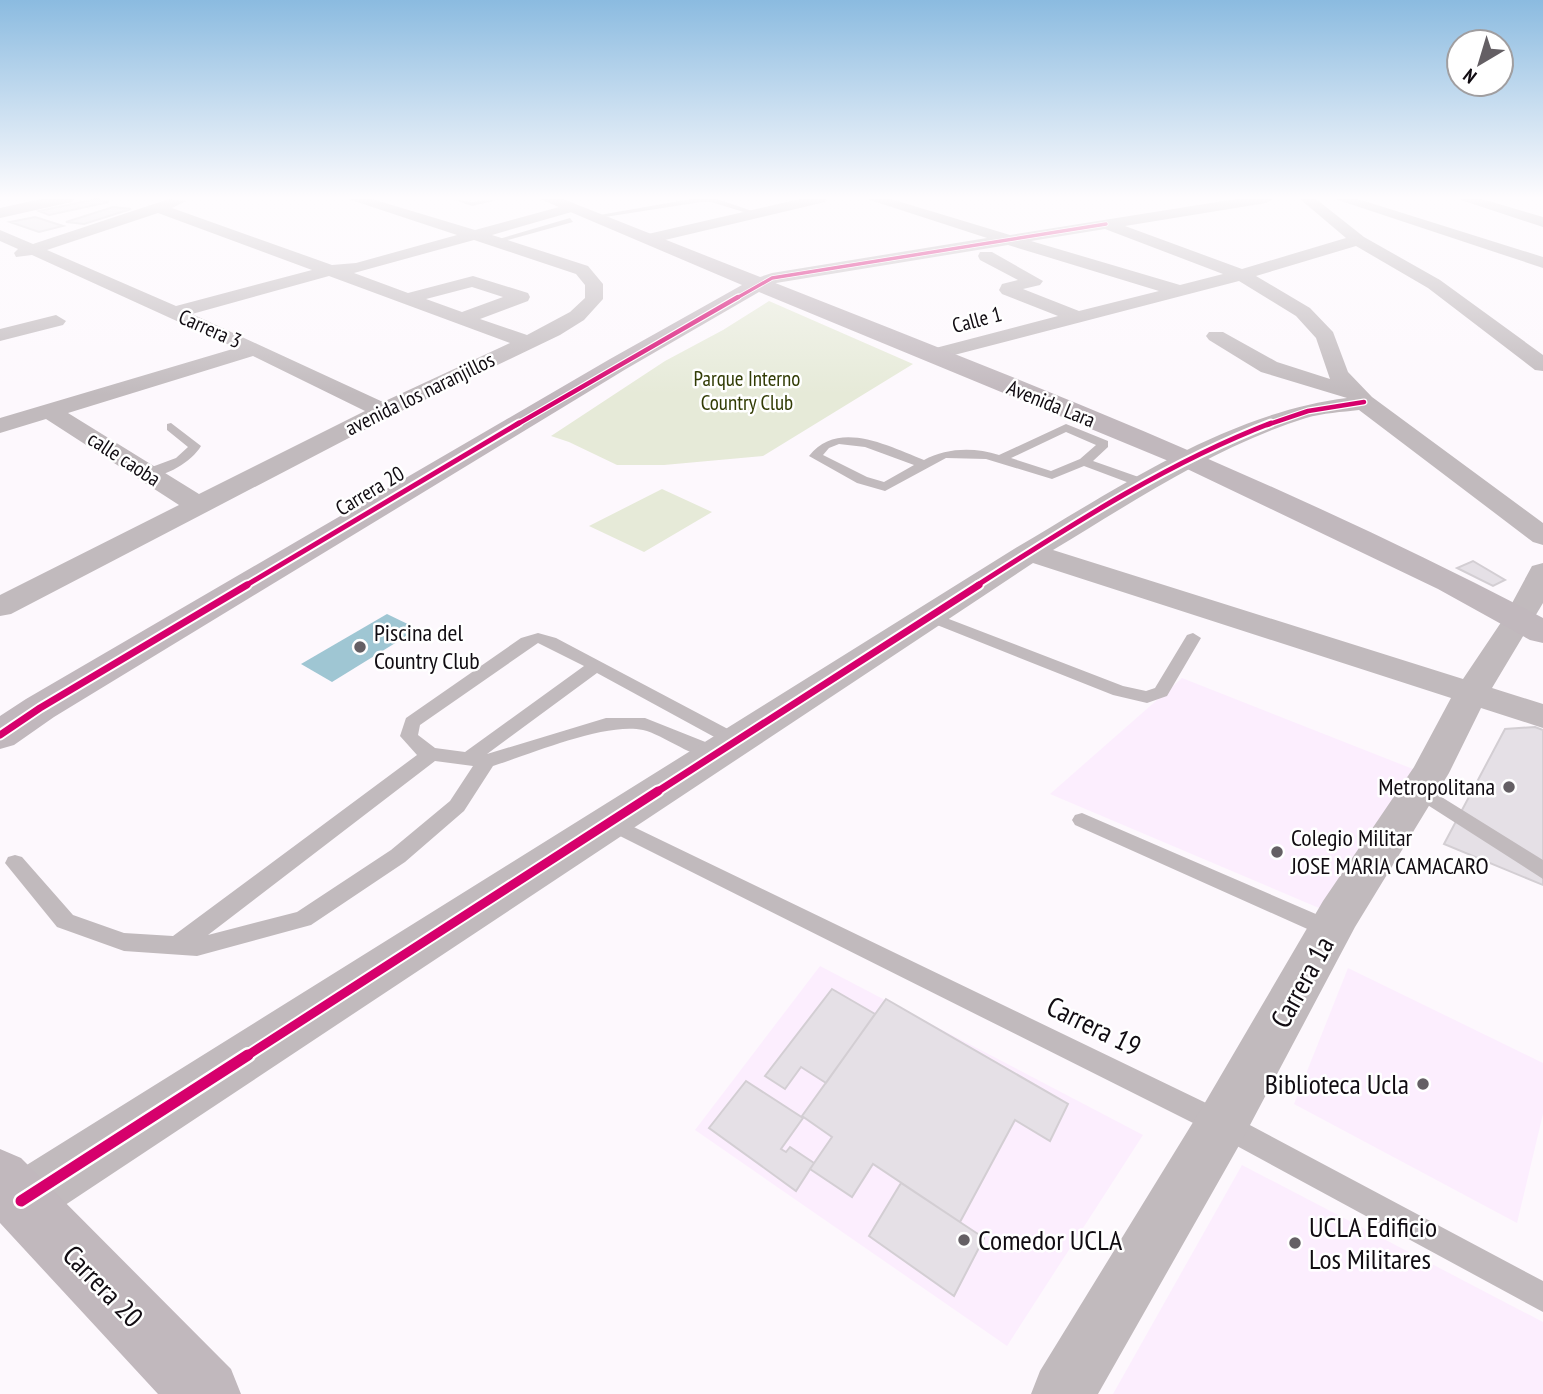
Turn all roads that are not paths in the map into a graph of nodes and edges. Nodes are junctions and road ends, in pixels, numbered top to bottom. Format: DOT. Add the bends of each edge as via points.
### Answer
graph roads {
  1 [pos="67,264"];
  2 [pos="309,264"];
  3 [pos="372,264"];
  4 [pos="569,264"];
  5 [pos="697,264"];
  6 [pos="701,264"];
  7 [pos="859,264"];
  8 [pos="1001,264"];
  9 [pos="1088,264"];
  10 [pos="1212,264"];
  11 [pos="1277,264"];
  12 [pos="1399,264"];
  13 [pos="328,271"];
  14 [pos="1241,275"];
  15 [pos="752,288"];
  16 [pos="1177,291"];
  17 [pos="405,299"];
  18 [pos="173,313"];
  19 [pos="1077,317"];
  20 [pos="461,319"];
  21 [pos="56,321"];
  22 [pos="0,334"];
  23 [pos="1216,336"];
  24 [pos="526,342"];
  25 [pos="255,349"];
  26 [pos="931,355"];
  27 [pos="1543,365"];
  28 [pos="1359,396"];
  29 [pos="49,411"];
  30 [pos="383,411"];
  31 [pos="0,426"];
  32 [pos="171,427"];
  33 [pos="1002,458"];
  34 [pos="1193,461"];
  35 [pos="1084,462"];
  36 [pos="925,465"];
  37 [pos="146,474"];
  38 [pos="1145,484"];
  39 [pos="199,506"];
  40 [pos="1543,536"];
  41 [pos="1029,552"];
  42 [pos="1537,599"];
  43 [pos="0,607"];
  44 [pos="928,616"];
  45 [pos="1193,638"];
  46 [pos="596,666"];
  47 [pos="1471,693"];
  48 [pos="1543,716"];
  49 [pos="0,735"];
  50 [pos="726,748"];
  51 [pos="431,754"];
  52 [pos="477,759"];
  53 [pos="1419,790"];
  54 [pos="1082,820"];
  55 [pos="611,823"];
  56 [pos="15,863"];
  57 [pos="1543,871"];
  58 [pos="1331,930"];
  59 [pos="178,945"];
  60 [pos="1222,1124"];
  61 [pos="10,1190"];
  62 [pos="1543,1297"];
  63 [pos="206,1394"];
  64 [pos="1063,1394"];
  1 -- 18 [label="street, Carrera 3"];
  2 -- 13 [label="street"];
  3 -- 13 [label="street"];
  4 -- 24 [label="street, avenida los naranjillos" via="582,270 594,284 594,299 577,317"];
  5 -- 15 [label="street, Avenida Lara"];
  6 -- 15 [label="street, Avenida Lara"];
  7 -- 15 [label="street" via="772,278"];
  8 -- 19 [label="street" via="1034,281 1008,290"];
  9 -- 16 [label="street"];
  10 -- 14 [label="street"];
  11 -- 14 [label="street, Calle 1"];
  12 -- 27 [label="street" via="1434,284"];
  13 -- 17 [label="street"];
  13 -- 18 [label="street"];
  14 -- 16 [label="street, Calle 1"];
  14 -- 28 [label="street" via="1303,312 1326,336 1338,374"];
  15 -- 26 [label="street, Avenida Lara"];
  15 -- 49 [label="street, Carrera 20" via="606,370"];
  16 -- 19 [label="street, Calle 1"];
  17 -- 20 [label="street"];
  17 -- 20 [label="street" via="472,281 521,297"];
  18 -- 25 [label="street, Carrera 3"];
  19 -- 26 [label="street, Calle 1"];
  20 -- 24 [label="street"];
  21 -- 22 [label="street"];
  23 -- 28 [label="street" via="1269,367"];
  24 -- 30 [label="street, avenida los naranjillos"];
  25 -- 29 [label="street"];
  25 -- 30 [label="street, Carrera 3"];
  26 -- 34 [label="street, Avenida Lara"];
  28 -- 34 [label="street" via="1292,415"];
  28 -- 40 [label="street"];
  29 -- 31 [label="street"];
  29 -- 37 [label="street, calle caoba"];
  30 -- 39 [label="street, avenida los naranjillos"];
  32 -- 37 [label="lane" via="195,446 193,451"];
  33 -- 35 [label="lane" via="1052,475"];
  33 -- 35 [label="lane" via="1066,428 1104,444"];
  33 -- 36 [label="lane" via="944,454"];
  34 -- 38 [label="street"];
  34 -- 42 [label="street, Avenida Lara"];
  35 -- 38 [label="lane"];
  36 -- 36 [label="lane" via="856,440 842,439 815,456 885,487"];
  37 -- 39 [label="street, calle caoba"];
  38 -- 41 [label="street"];
  39 -- 43 [label="street, avenida los naranjillos"];
  41 -- 44 [label="street"];
  41 -- 47 [label="street"];
  42 -- 47 [label="street, Carrera 1a"];
  44 -- 45 [label="lane" via="1119,691 1147,697 1161,692"];
  44 -- 50 [label="street"];
  46 -- 50 [label="lane"];
  46 -- 51 [label="lane" via="550,642 527,641 412,722 409,736"];
  46 -- 52 [label="lane"];
  47 -- 48 [label="street"];
  47 -- 53 [label="street, Carrera 1a"];
  50 -- 52 [label="lane" via="645,724 606,724"];
  50 -- 55 [label="street"];
  51 -- 52 [label="lane"];
  51 -- 59 [label="lane"];
  52 -- 59 [label="lane" via="457,806 398,856 303,919 197,947"];
  53 -- 57 [label="lane"];
  53 -- 58 [label="street, Carrera 1a"];
  54 -- 58 [label="lane"];
  55 -- 60 [label="lane, Carrera 19"];
  55 -- 61 [label="street"];
  56 -- 59 [label="lane" via="65,921 124,942"];
  58 -- 60 [label="street, Carrera 1a"];
  60 -- 62 [label="lane, Carrera 19"];
  60 -- 64 [label="street, Carrera 1a"];
  61 -- 63 [label="street, Carrera 20"];
}
